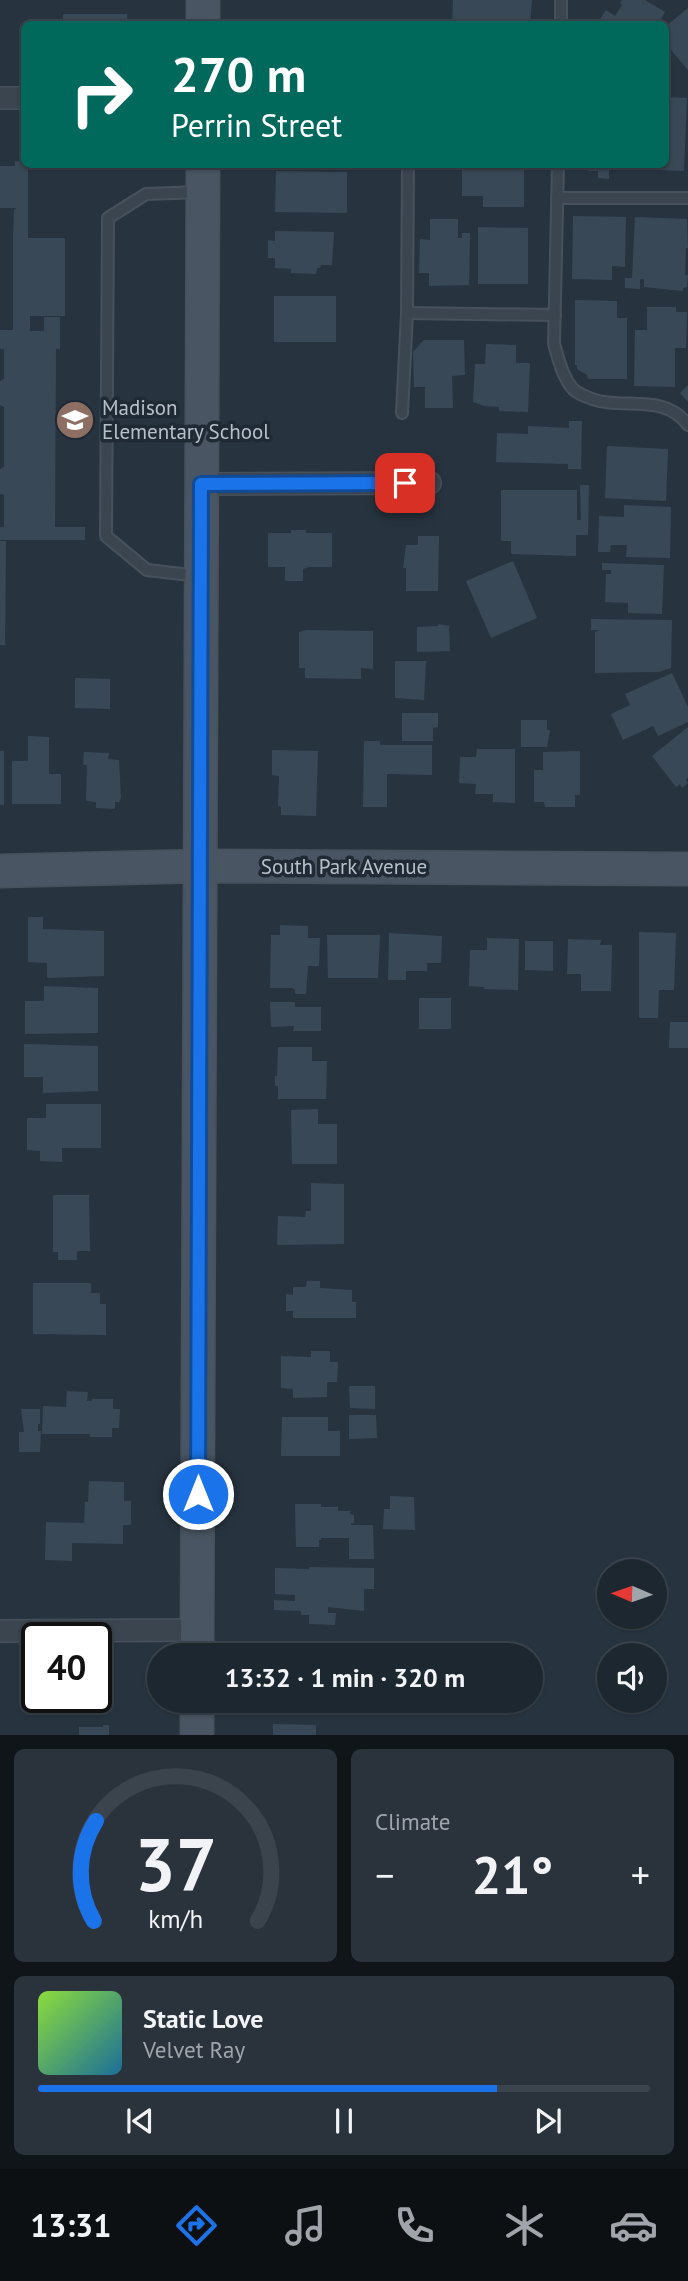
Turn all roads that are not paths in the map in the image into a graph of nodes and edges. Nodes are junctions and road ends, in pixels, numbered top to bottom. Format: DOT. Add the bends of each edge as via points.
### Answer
graph roads {
  1 [pos="203,0"];
  2 [pos="561,0"];
  3 [pos="203,21"];
  4 [pos="561,21"];
  5 [pos="0,98"];
  6 [pos="21,98"];
  7 [pos="408,168"];
  8 [pos="558,168"];
  9 [pos="203,178"];
  10 [pos="557,198"];
  11 [pos="688,198"];
  12 [pos="407,313"];
  13 [pos="555,316"];
  14 [pos="402,413"];
  15 [pos="688,425"];
  16 [pos="430,483"];
  17 [pos="201,484"];
  18 [pos="201,576"];
  19 [pos="201,866"];
  20 [pos="688,869"];
  21 [pos="0,871"];
  22 [pos="0,1631"];
  23 [pos="197,1643"];
  24 [pos="197,1713"];
  25 [pos="197,1735"];
  1 -- 3 [label="street"];
  2 -- 4 [label="lane"];
  5 -- 6 [label="street"];
  7 -- 12 [label="lane"];
  8 -- 10 [label="lane"];
  9 -- 17 [label="street"];
  9 -- 18 [label="lane" via="146,194 108,218 106,536 147,570"];
  10 -- 11 [label="lane"];
  10 -- 13 [label="lane"];
  12 -- 13 [label="lane"];
  12 -- 14 [label="lane"];
  13 -- 15 [label="lane" via="554,344 575,392 600,403 656,404 680,414"];
  16 -- 17 [label="street"];
  17 -- 18 [label="street"];
  18 -- 19 [label="street"];
  19 -- 20 [label="street, South Park Avenue"];
  19 -- 21 [label="street, South Park Avenue"];
  19 -- 23 [label="street"];
  22 -- 23 [label="street"];
  24 -- 25 [label="street"];
}
